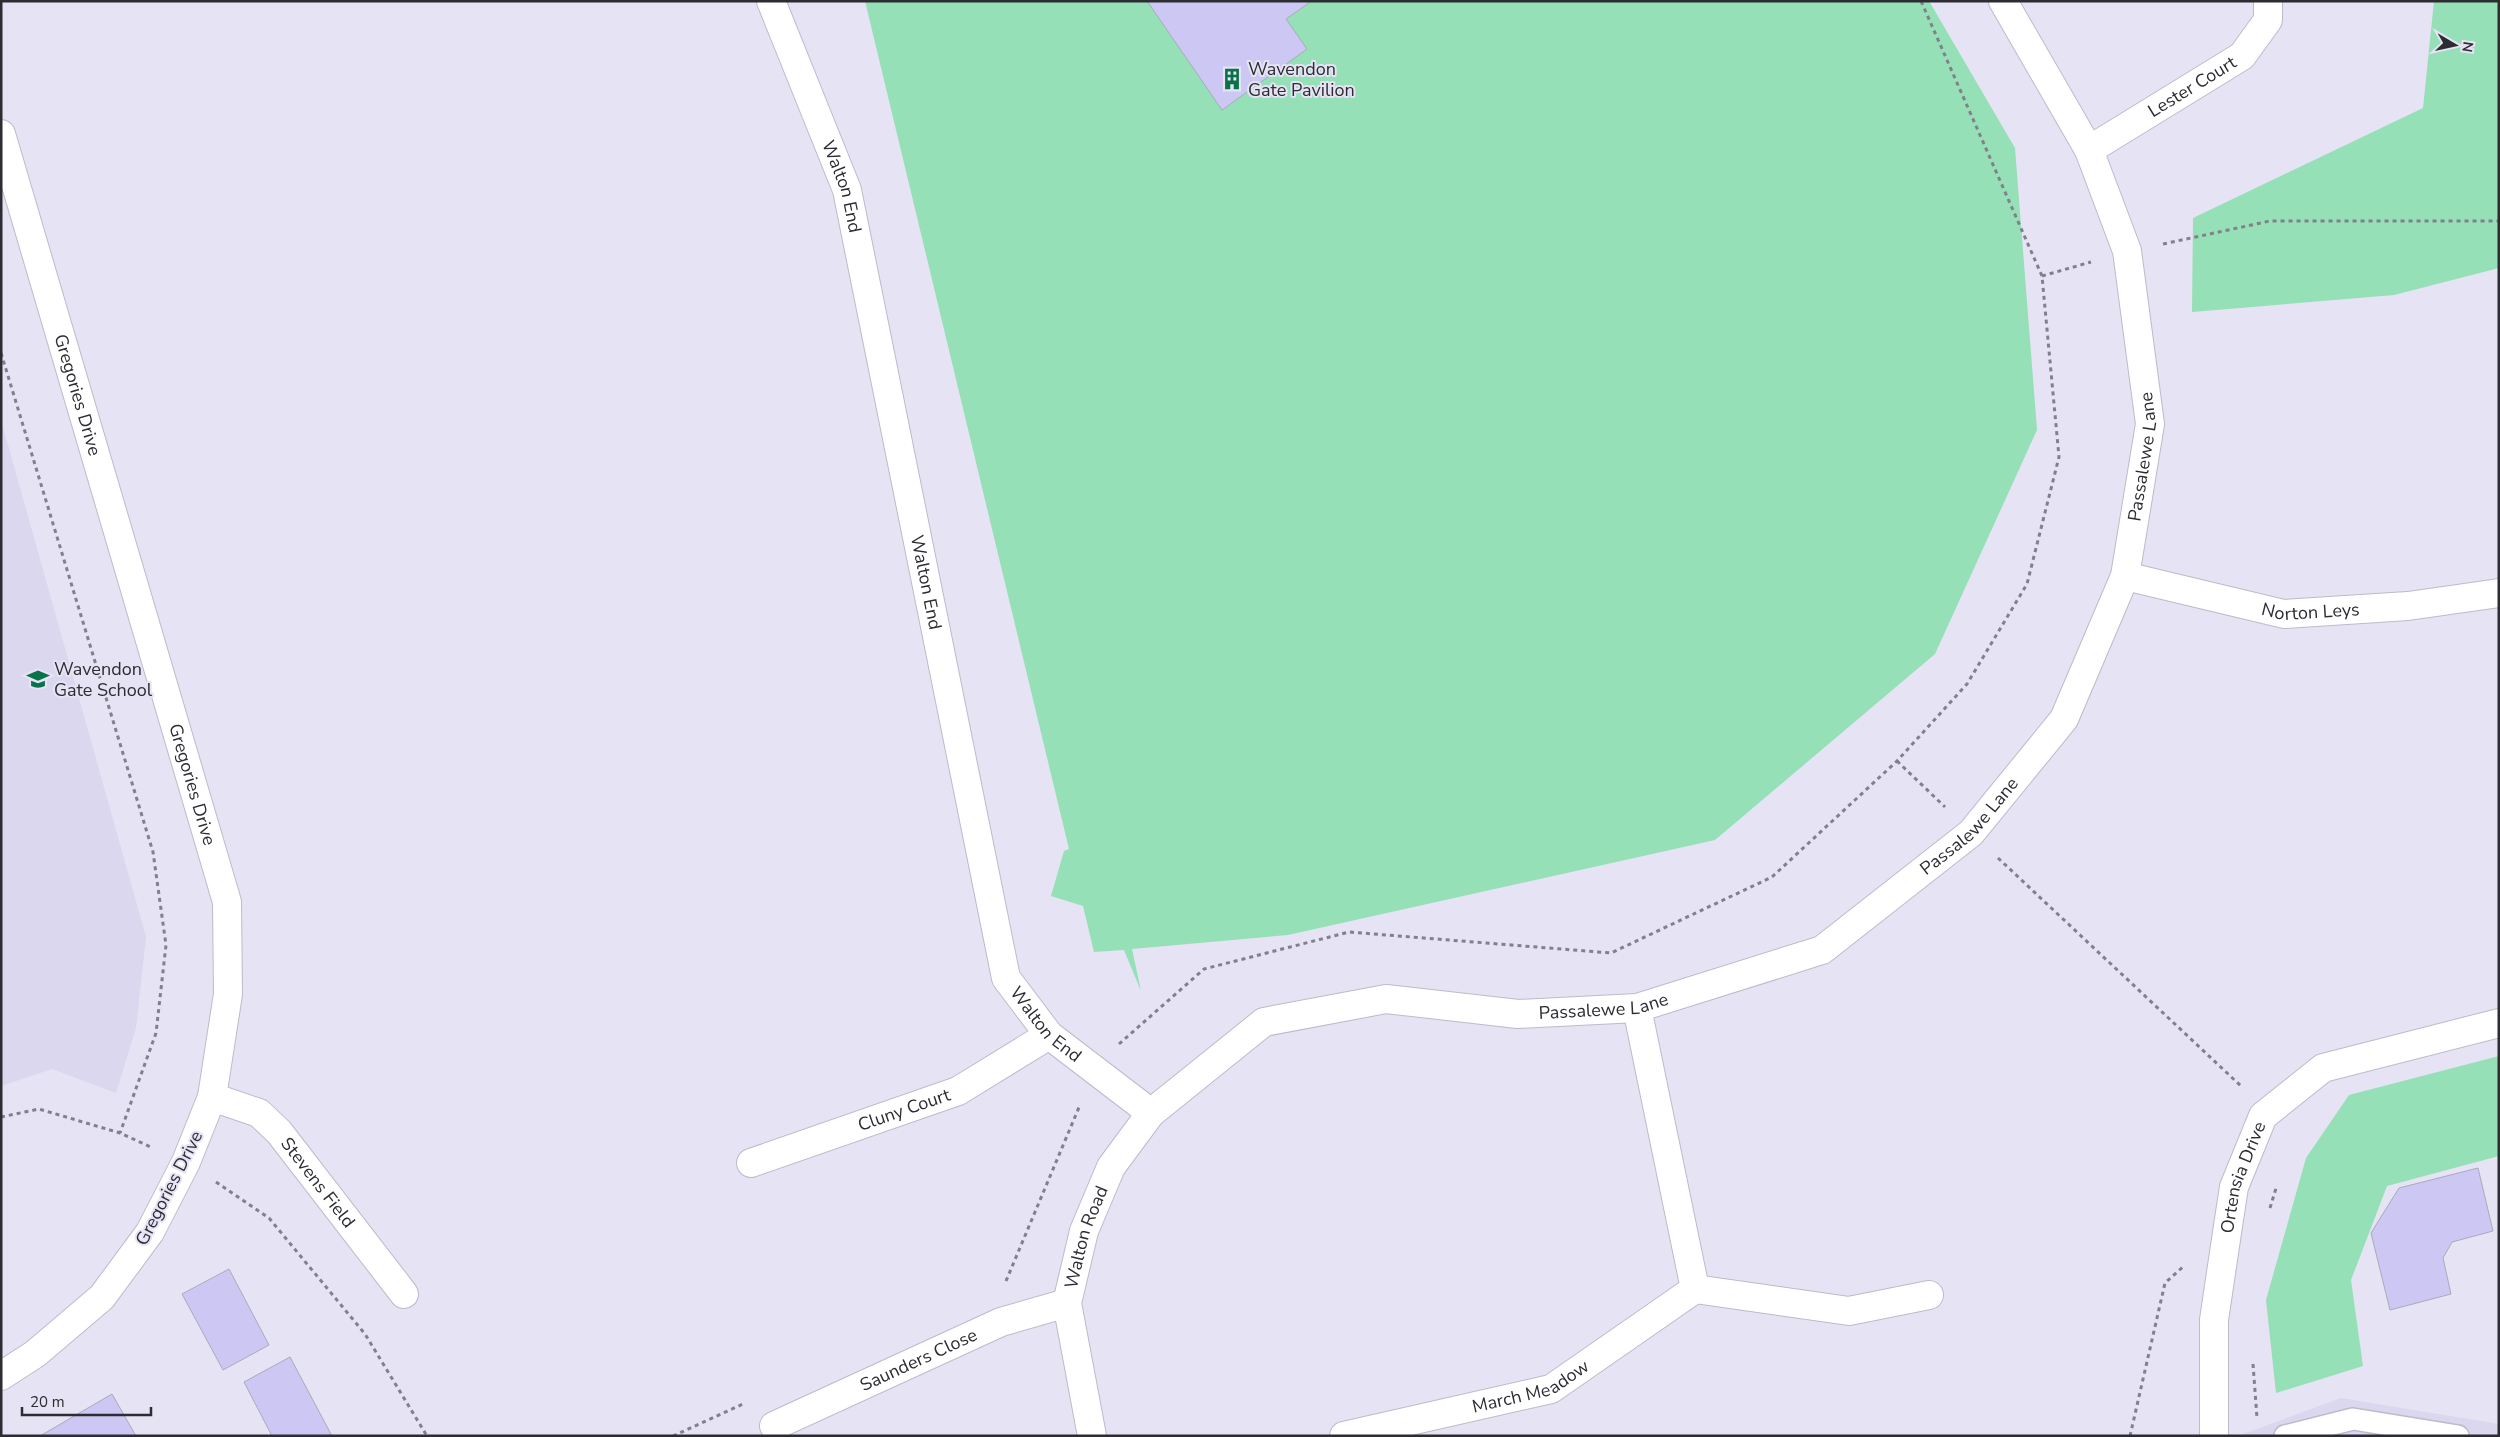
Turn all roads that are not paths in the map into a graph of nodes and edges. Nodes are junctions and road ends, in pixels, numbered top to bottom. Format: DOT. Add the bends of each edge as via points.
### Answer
graph roads {
  1 [pos="771,1"];
  2 [pos="2003,1"];
  3 [pos="2268,1"];
  4 [pos="1,134"];
  5 [pos="2089,150"];
  6 [pos="2124,576"];
  7 [pos="2499,593"];
  8 [pos="1637,1008"];
  9 [pos="2499,1023"];
  10 [pos="1049,1035"];
  11 [pos="212,1097"];
  12 [pos="1151,1112"];
  13 [pos="750,1163"];
  14 [pos="1695,1289"];
  15 [pos="404,1294"];
  16 [pos="1929,1295"];
  17 [pos="1067,1303"];
  18 [pos="1,1376"];
  19 [pos="774,1426"];
  20 [pos="1092,1436"];
  21 [pos="1344,1436"];
  22 [pos="2214,1436"];
  23 [pos="2285,1436"];
  24 [pos="2458,1436"];
  1 -- 10 [label="street, Walton End" via="847,190 1006,978"];
  2 -- 5 [label="street, Passalewe Lane"];
  3 -- 5 [label="street, Lester Court" via="2268,20 2242,56"];
  4 -- 11 [label="street, Gregories Drive" via="227,902 228,994"];
  5 -- 6 [label="street, Passalewe Lane" via="2128,251 2150,424"];
  6 -- 7 [label="street, Norton Leys" via="2284,614 2408,606"];
  6 -- 8 [label="street, Passalewe Lane" via="2064,719 1972,833 1822,950"];
  8 -- 12 [label="street, Passalewe Lane" via="1518,1014 1386,999 1264,1022"];
  8 -- 14 [label="street"];
  9 -- 22 [label="street, Ortensia Drive" via="2323,1068 2263,1116 2234,1187 2225,1245 2214,1320"];
  10 -- 12 [label="street, Walton End"];
  10 -- 13 [label="street, Cluny Court" via="958,1091"];
  11 -- 15 [label="street, Stevens Field" via="259,1113 279,1132"];
  11 -- 18 [label="street, Gregories Drive" via="186,1162 150,1232 102,1297 35,1354"];
  12 -- 17 [label="street, Walton Road" via="1111,1167 1084,1231"];
  14 -- 16 [label="street" via="1849,1311"];
  14 -- 21 [label="street, March Meadow" via="1551,1390"];
  17 -- 19 [label="street, Saunders Close" via="1001,1322"];
  17 -- 20 [label="street, Walton Road"];
  23 -- 24 [label="lane" via="2353,1419"];
}
